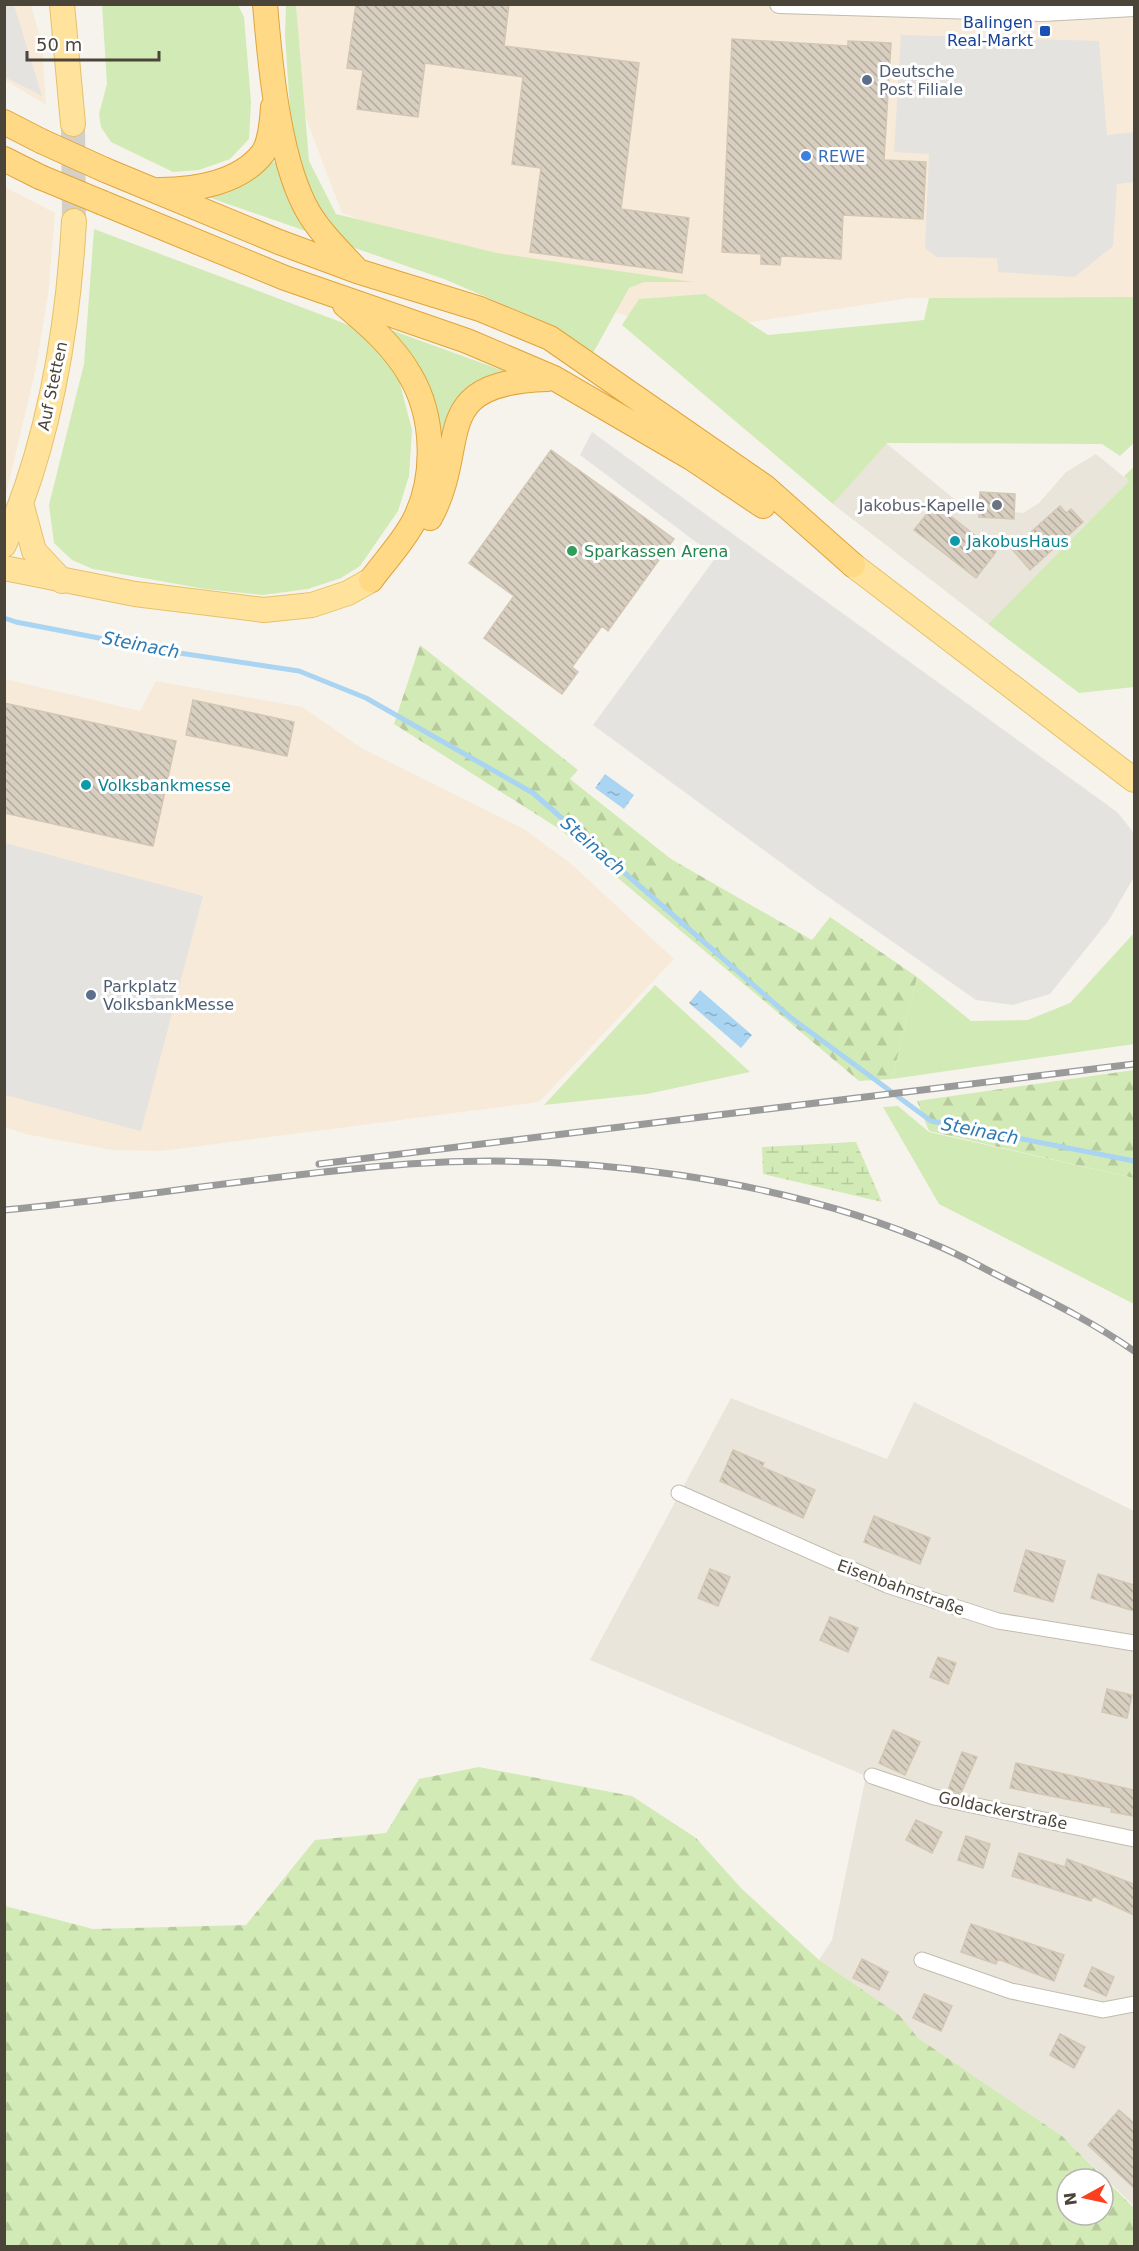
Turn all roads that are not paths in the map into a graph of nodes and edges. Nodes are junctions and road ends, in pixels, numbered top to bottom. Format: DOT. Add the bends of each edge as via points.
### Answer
graph roads {
  1 [pos="77,4"];
  2 [pos="779,4"];
  3 [pos="264,7"];
  4 [pos="886,7"];
  5 [pos="1134,7"];
  6 [pos="64,16"];
  7 [pos="274,96"];
  8 [pos="4,122"];
  9 [pos="73,124"];
  10 [pos="4,159"];
  11 [pos="151,190"];
  12 [pos="74,221"];
  13 [pos="357,271"];
  14 [pos="334,295"];
  15 [pos="554,378"];
  16 [pos="21,503"];
  17 [pos="4,545"];
  18 [pos="853,565"];
  19 [pos="4,568"];
  20 [pos="371,580"];
  21 [pos="62,581"];
  22 [pos="1134,780"];
  23 [pos="679,1493"];
  24 [pos="1134,1643"];
  25 [pos="872,1776"];
  26 [pos="1134,1839"];
  27 [pos="922,1960"];
  28 [pos="1134,2004"];
  1 -- 6 [label="main road"];
  2 -- 4 [label="street"];
  3 -- 7 [label="highway"];
  4 -- 5 [label="street" via="1043,12"];
  6 -- 9 [label="main road"];
  7 -- 11 [label="highway" via="271,130 263,152 243,170 214,184 185,190"];
  7 -- 13 [label="highway" via="303,203"];
  8 -- 11 [label="highway, bridge"];
  10 -- 14 [label="highway, bridge"];
  11 -- 13 [label="highway"];
  12 -- 16 [label="main road, Auf Stetten" via="62,339 44,424"];
  13 -- 18 [label="highway" via="480,309 550,338 765,487"];
  14 -- 15 [label="highway" via="467,341"];
  14 -- 20 [label="highway" via="374,329 410,375 426,415 430,455 426,492 414,521"];
  15 -- 18 [label="highway" via="693,459"];
  15 -- 20 [label="highway" via="502,382 480,392 463,410 453,431 441,497 421,534 401,558"];
  16 -- 17 [label="main road, Auf Stetten"];
  16 -- 21 [label="main road" via="34,551"];
  18 -- 22 [label="main road"];
  19 -- 21 [label="main road"];
  20 -- 21 [label="main road" via="312,605 264,610"];
  23 -- 24 [label="street, Eisenbahnstraße" via="887,1585 998,1621"];
  25 -- 26 [label="street, Goldackerstraße" via="934,1797"];
  27 -- 28 [label="street" via="1011,1991 1103,2010"];
}
